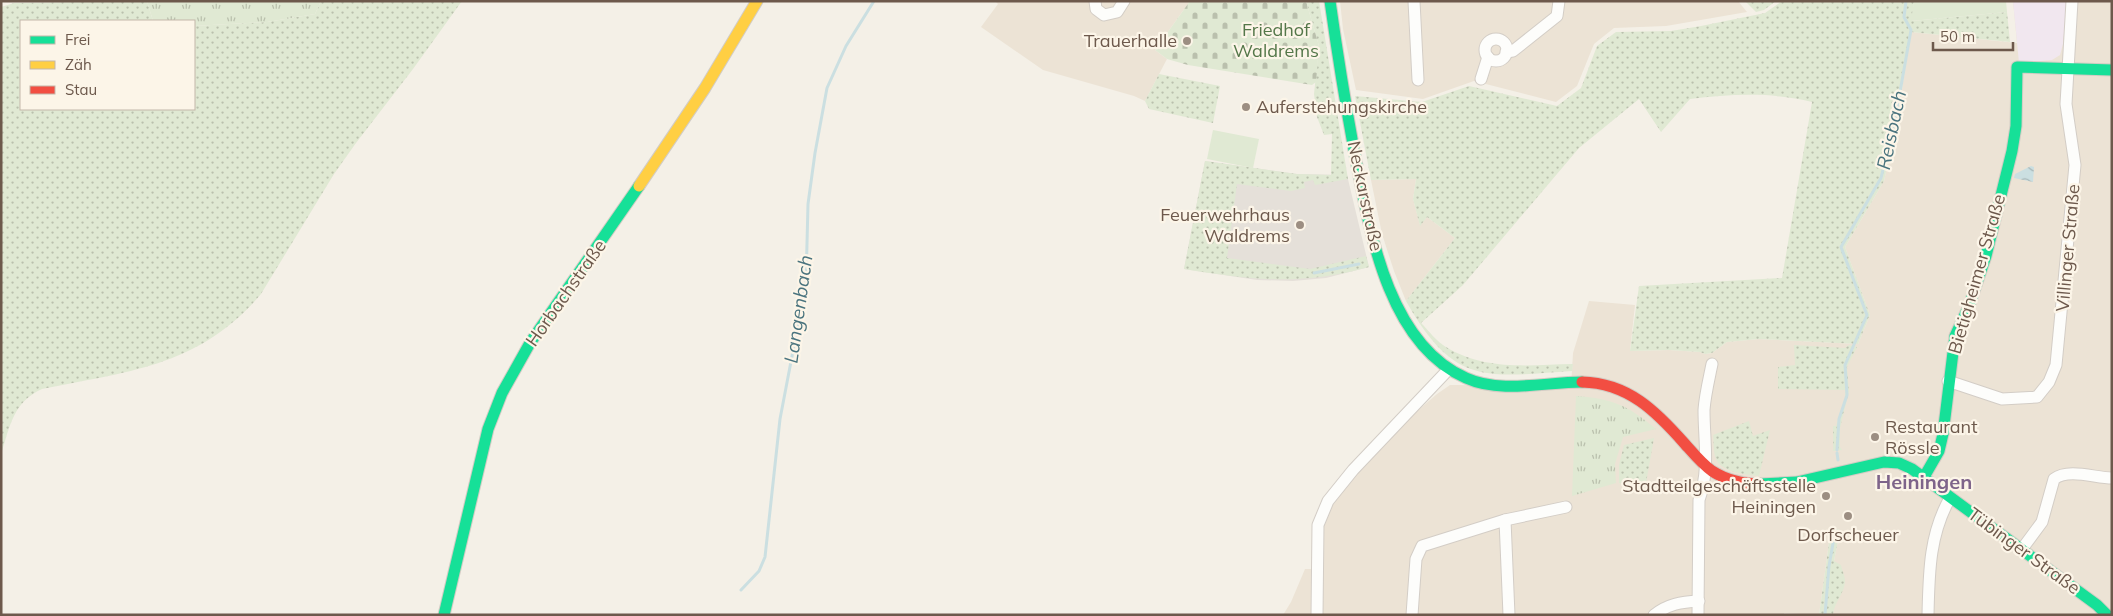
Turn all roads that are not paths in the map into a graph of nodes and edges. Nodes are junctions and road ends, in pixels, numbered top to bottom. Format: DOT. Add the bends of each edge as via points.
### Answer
graph roads {
  1 [pos="757,1"];
  2 [pos="1095,1"];
  3 [pos="1124,1"];
  4 [pos="1330,1"];
  5 [pos="1414,1"];
  6 [pos="1559,1"];
  7 [pos="2072,1"];
  8 [pos="1506,52"];
  9 [pos="1488,57"];
  10 [pos="2068,68"];
  11 [pos="2112,70"];
  12 [pos="1481,79"];
  13 [pos="1418,80"];
  14 [pos="1712,364"];
  15 [pos="1448,370"];
  16 [pos="1948,381"];
  17 [pos="1706,466"];
  18 [pos="1924,477"];
  19 [pos="2112,478"];
  20 [pos="1950,498"];
  21 [pos="1566,507"];
  22 [pos="1505,520"];
  23 [pos="2022,549"];
  24 [pos="1699,602"];
  25 [pos="444,615"];
  26 [pos="1317,615"];
  27 [pos="1412,615"];
  28 [pos="1509,615"];
  29 [pos="1654,615"];
  30 [pos="1698,615"];
  31 [pos="1928,615"];
  32 [pos="2107,615"];
  1 -- 25 [label="street, Horbachstraße" via="700,95 530,343 502,393 488,430"];
  2 -- 3 [label="street" via="1096,9 1104,15 1117,12"];
  4 -- 15 [label="street, Neckarstraße" via="1344,99 1380,265 1414,334"];
  5 -- 13 [label="street"];
  6 -- 8 [label="street" via="1557,16 1513,51"];
  7 -- 10 [label="street, Villinger Straße"];
  8 -- 9 [label="street" via="1500,59"];
  8 -- 9 [label="street" via="1501,40 1491,40 1485,48"];
  9 -- 12 [label="street"];
  10 -- 11 [label="street"];
  10 -- 16 [label="street, Bietigheimer Straße" via="2016,67 2016,126 2012,151 1986,256 1955,336"];
  10 -- 16 [label="street, Villinger Straße" via="2066,104 2075,164 2056,365 2049,382 2037,397 2002,400"];
  14 -- 17 [label="street" via="1704,412"];
  15 -- 17 [label="street, Tübinger Straße" via="1483,384 1498,386 1587,383 1616,387 1645,404"];
  15 -- 26 [label="street" via="1353,470 1328,501 1318,525"];
  16 -- 18 [label="street, Bietigheimer Straße" via="1939,451"];
  17 -- 18 [label="street, Tübinger Straße" via="1722,476 1766,484 1800,482 1884,462 1912,468"];
  17 -- 24 [label="street" via="1699,500"];
  18 -- 20 [label="street, Tübinger Straße"];
  19 -- 23 [label="street" via="2060,475 2054,480 2042,522"];
  20 -- 23 [label="street, Tübinger Straße"];
  20 -- 31 [label="street" via="1942,512 1931,550"];
  21 -- 22 [label="street"];
  22 -- 27 [label="street" via="1422,546 1416,559"];
  22 -- 28 [label="street"];
  23 -- 32 [label="street, Tübinger Straße"];
  24 -- 29 [label="street" via="1666,606"];
  24 -- 30 [label="street"];
}
